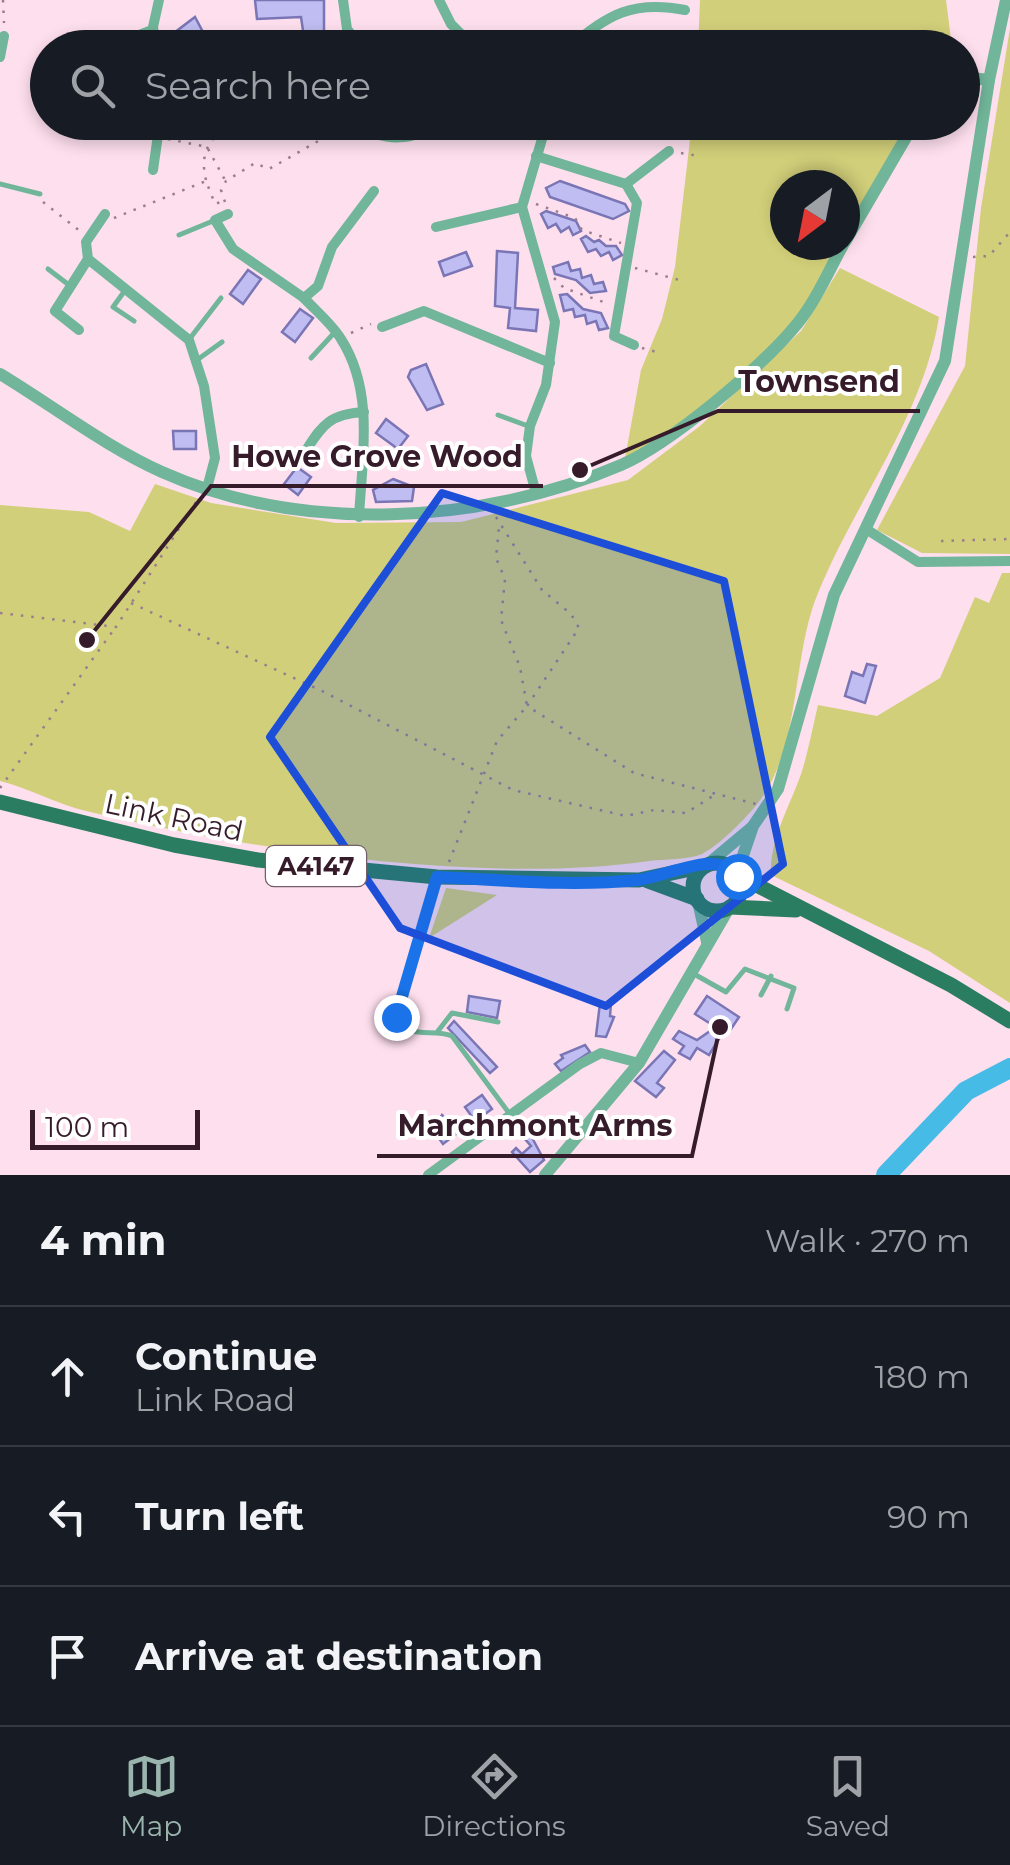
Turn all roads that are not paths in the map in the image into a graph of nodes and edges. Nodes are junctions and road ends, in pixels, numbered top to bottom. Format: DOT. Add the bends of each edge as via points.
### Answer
graph roads {
  1 [pos="159,0"];
  2 [pos="343,0"];
  3 [pos="439,0"];
  4 [pos="1006,0"];
  5 [pos="685,10"];
  6 [pos="153,27"];
  7 [pos="145,30"];
  8 [pos="153,30"];
  9 [pos="348,30"];
  10 [pos="457,30"];
  11 [pos="594,30"];
  12 [pos="4,36"];
  13 [pos="0,58"];
  14 [pos="980,79"];
  15 [pos="989,80"];
  16 [pos="157,140"];
  17 [pos="541,140"];
  18 [pos="905,140"];
  19 [pos="670,151"];
  20 [pos="536,156"];
  21 [pos="154,170"];
  22 [pos="0,184"];
  23 [pos="626,184"];
  24 [pos="374,191"];
  25 [pos="40,194"];
  26 [pos="523,203"];
  27 [pos="105,214"];
  28 [pos="228,214"];
  29 [pos="860,217"];
  30 [pos="215,220"];
  31 [pos="436,227"];
  32 [pos="179,235"];
  33 [pos="88,259"];
  34 [pos="835,260"];
  35 [pos="48,269"];
  36 [pos="71,286"];
  37 [pos="128,287"];
  38 [pos="221,298"];
  39 [pos="304,298"];
  40 [pos="134,320"];
  41 [pos="382,328"];
  42 [pos="79,330"];
  43 [pos="338,334"];
  44 [pos="189,340"];
  45 [pos="222,342"];
  46 [pos="634,345"];
  47 [pos="311,358"];
  48 [pos="197,360"];
  49 [pos="550,363"];
  50 [pos="0,374"];
  51 [pos="364,412"];
  52 [pos="498,415"];
  53 [pos="530,426"];
  54 [pos="298,462"];
  55 [pos="207,488"];
  56 [pos="536,493"];
  57 [pos="359,517"];
  58 [pos="866,530"];
  59 [pos="1010,561"];
  60 [pos="0,802"];
  61 [pos="754,826"];
  62 [pos="707,865"];
  63 [pos="738,874"];
  64 [pos="441,877"];
  65 [pos="639,880"];
  66 [pos="697,900"];
  67 [pos="729,908"];
  68 [pos="800,910"];
  69 [pos="707,945"];
  70 [pos="694,974"];
  71 [pos="771,976"];
  72 [pos="761,996"];
  73 [pos="786,1009"];
  74 [pos="1010,1021"];
  75 [pos="498,1022"];
  76 [pos="437,1034"];
  77 [pos="639,1063"];
  78 [pos="512,1118"];
  79 [pos="428,1175"];
  80 [pos="545,1175"];
  1 -- 6 [label="street"];
  2 -- 9 [label="street"];
  3 -- 10 [label="street"];
  4 -- 15 [label="street"];
  5 -- 11 [label="street" via="640,3"];
  6 -- 7 [label="lane"];
  6 -- 8 [label="street"];
  12 -- 13 [label="street"];
  14 -- 15 [label="street"];
  15 -- 58 [label="street" via="945,361"];
  16 -- 21 [label="street"];
  17 -- 20 [label="street"];
  18 -- 29 [label="street"];
  19 -- 23 [label="street"];
  20 -- 23 [label="street"];
  20 -- 26 [label="street"];
  22 -- 25 [label="lane"];
  23 -- 46 [label="street" via="637,202 614,336"];
  24 -- 39 [label="street" via="332,246 318,286"];
  26 -- 31 [label="street"];
  26 -- 49 [label="street" via="555,322"];
  27 -- 33 [label="street" via="89,238"];
  28 -- 30 [label="street"];
  30 -- 32 [label="lane"];
  30 -- 39 [label="street" via="233,249"];
  33 -- 36 [label="street"];
  33 -- 37 [label="street"];
  34 -- 56 [label="street" via="798,323 688,424 624,464"];
  35 -- 36 [label="lane"];
  36 -- 42 [label="street" via="55,311"];
  37 -- 40 [label="lane" via="113,307"];
  37 -- 44 [label="street"];
  38 -- 44 [label="lane"];
  39 -- 43 [label="street"];
  41 -- 49 [label="street" via="424,311"];
  43 -- 47 [label="lane"];
  43 -- 51 [label="street" via="360,378"];
  44 -- 48 [label="street"];
  45 -- 48 [label="lane"];
  48 -- 55 [label="street" via="215,458"];
  49 -- 53 [label="street"];
  50 -- 55 [label="street" via="162,472"];
  51 -- 54 [label="street" via="326,422"];
  51 -- 57 [label="street"];
  52 -- 53 [label="lane"];
  53 -- 56 [label="street" via="526,456"];
  55 -- 57 [label="street"];
  56 -- 57 [label="street" via="465,508"];
  58 -- 59 [label="street" via="918,562"];
  58 -- 61 [label="street" via="834,595 778,789"];
  60 -- 64 [label="main road, Link Road / A4147" via="174,846"];
  61 -- 62 [label="street"];
  61 -- 63 [label="street"];
  62 -- 63 [label="main road, Link Road / A4147" via="727,865"];
  62 -- 65 [label="main road, Link Road / A4147"];
  62 -- 66 [label="main road" via="694,880"];
  63 -- 67 [label="main road" via="740,893"];
  63 -- 68 [label="main road, Link Road / A4147"];
  64 -- 65 [label="main road, Link Road / A4147"];
  64 -- 76 [label="lane" via="395,1015 408,1030"];
  65 -- 66 [label="main road, Link Road / A4147"];
  66 -- 67 [label="main road, Link Road / A4147" via="712,910"];
  66 -- 69 [label="street"];
  67 -- 68 [label="main road, Link Road / A4147"];
  67 -- 69 [label="street"];
  68 -- 74 [label="main road, Link Road / A4147"];
  69 -- 70 [label="street"];
  70 -- 71 [label="lane" via="726,992 745,970"];
  70 -- 77 [label="street"];
  71 -- 72 [label="lane"];
  71 -- 73 [label="lane" via="794,988"];
  75 -- 76 [label="lane" via="452,1013"];
  76 -- 78 [label="lane" via="459,1042"];
  77 -- 78 [label="street" via="600,1053"];
  77 -- 80 [label="street"];
  78 -- 79 [label="street"];
}
